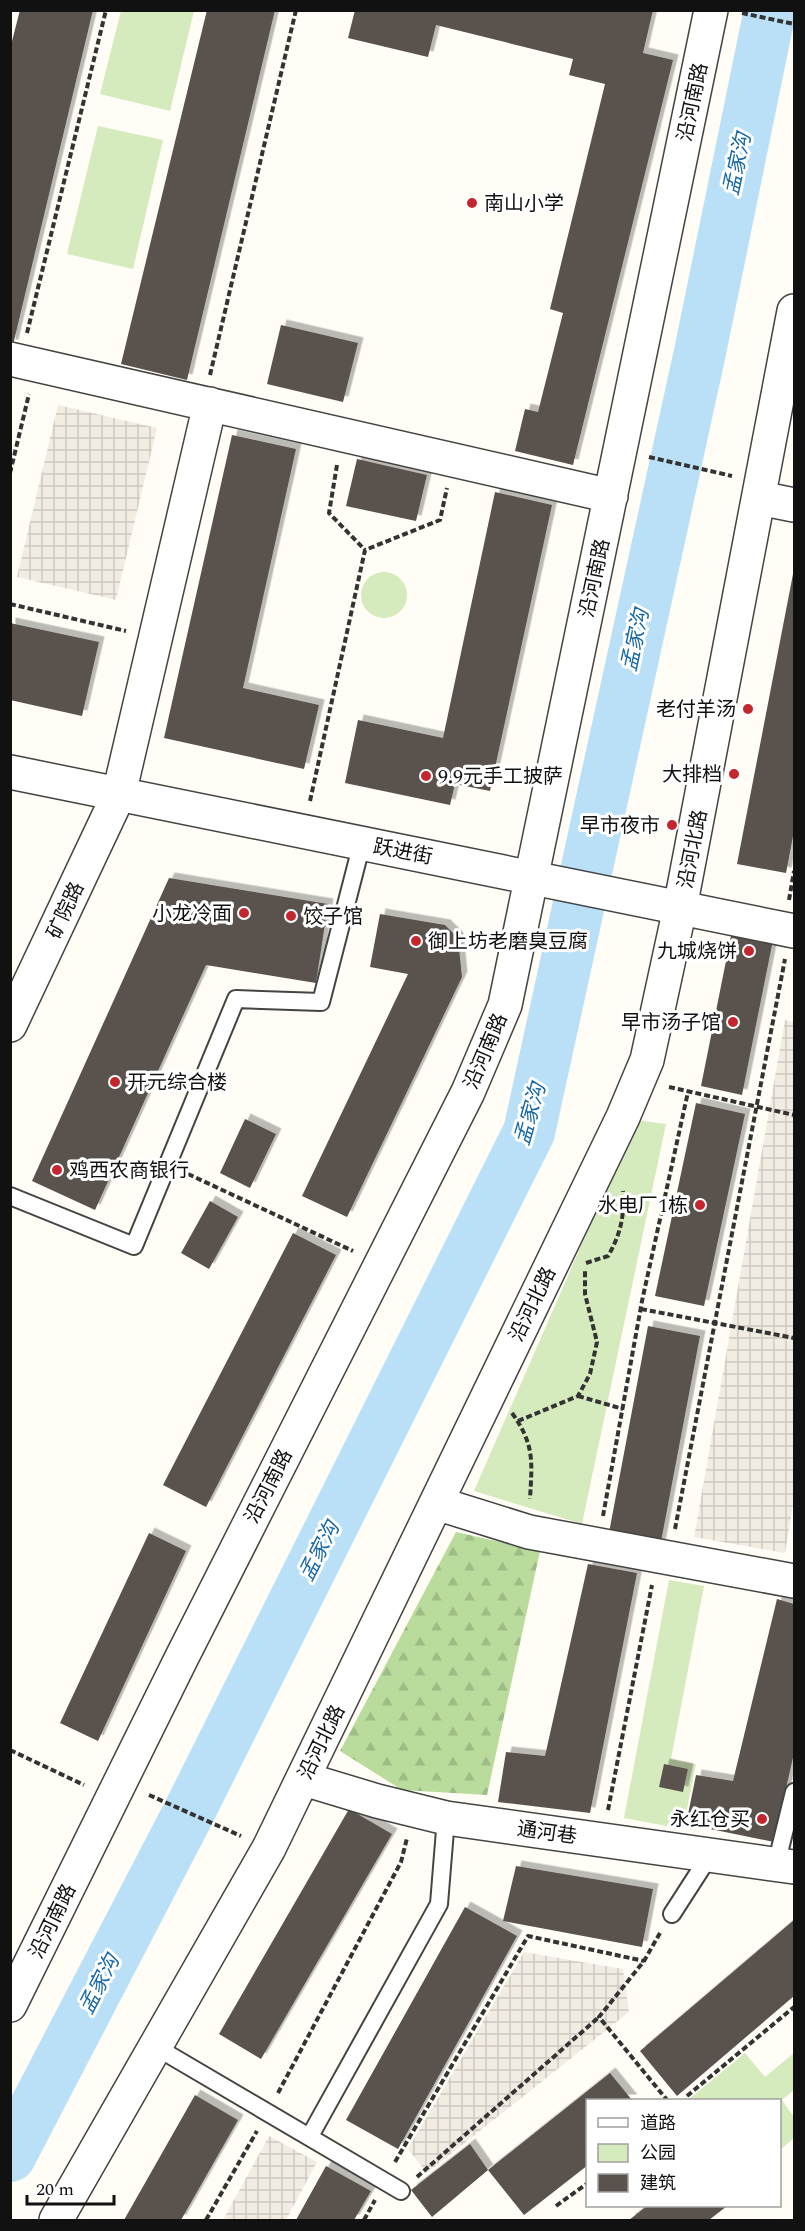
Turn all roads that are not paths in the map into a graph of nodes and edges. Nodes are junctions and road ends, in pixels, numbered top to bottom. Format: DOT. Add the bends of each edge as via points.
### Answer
graph roads {
  1 [pos="711,10"];
  2 [pos="795,311"];
  3 [pos="22,362"];
  4 [pos="207,404"];
  5 [pos="760,491"];
  6 [pos="611,496"];
  7 [pos="795,505"];
  8 [pos="10,772"];
  9 [pos="119,794"];
  10 [pos="362,843"];
  11 [pos="541,879"];
  12 [pos="679,907"];
  13 [pos="790,942"];
  14 [pos="10,1025"];
  15 [pos="10,1196"];
  16 [pos="436,1503"];
  17 [pos="795,1581"];
  18 [pos="304,1779"];
  19 [pos="795,1791"];
  20 [pos="446,1818"];
  21 [pos="710,1855"];
  22 [pos="785,1866"];
  23 [pos="672,1914"];
  24 [pos="10,2005"];
  25 [pos="156,2047"];
  26 [pos="310,2136"];
  27 [pos="401,2191"];
  28 [pos="56,2220"];
  1 -- 6 [label="street, 沿河南路"];
  2 -- 5 [label="street, 沿河北路"];
  3 -- 4 [label="street"];
  4 -- 6 [label="street"];
  4 -- 9 [label="street, 矿院路"];
  5 -- 7 [label="street"];
  5 -- 12 [label="street, 沿河北路"];
  6 -- 11 [label="street, 沿河南路"];
  8 -- 9 [label="street, 跃进街"];
  9 -- 10 [label="street, 跃进街"];
  9 -- 14 [label="street, 矿院路"];
  10 -- 11 [label="street, 跃进街"];
  10 -- 15 [label="lane" via="321,1002 236,999 134,1245"];
  11 -- 12 [label="street, 跃进街"];
  11 -- 24 [label="street, 沿河南路" via="505,1005 468,1092"];
  12 -- 13 [label="street, 跃进街"];
  12 -- 16 [label="street, 沿河北路" via="647,1060 639,1080"];
  16 -- 17 [label="street" via="529,1532"];
  16 -- 18 [label="street, 沿河北路"];
  18 -- 20 [label="street, 通河巷"];
  18 -- 25 [label="street, 沿河北路"];
  19 -- 22 [label="lane"];
  20 -- 21 [label="street, 通河巷"];
  20 -- 26 [label="lane" via="439,1904"];
  21 -- 22 [label="street, 通河巷"];
  21 -- 23 [label="lane"];
  25 -- 26 [label="lane"];
  25 -- 28 [label="street, 沿河北路"];
  26 -- 27 [label="lane"];
}
